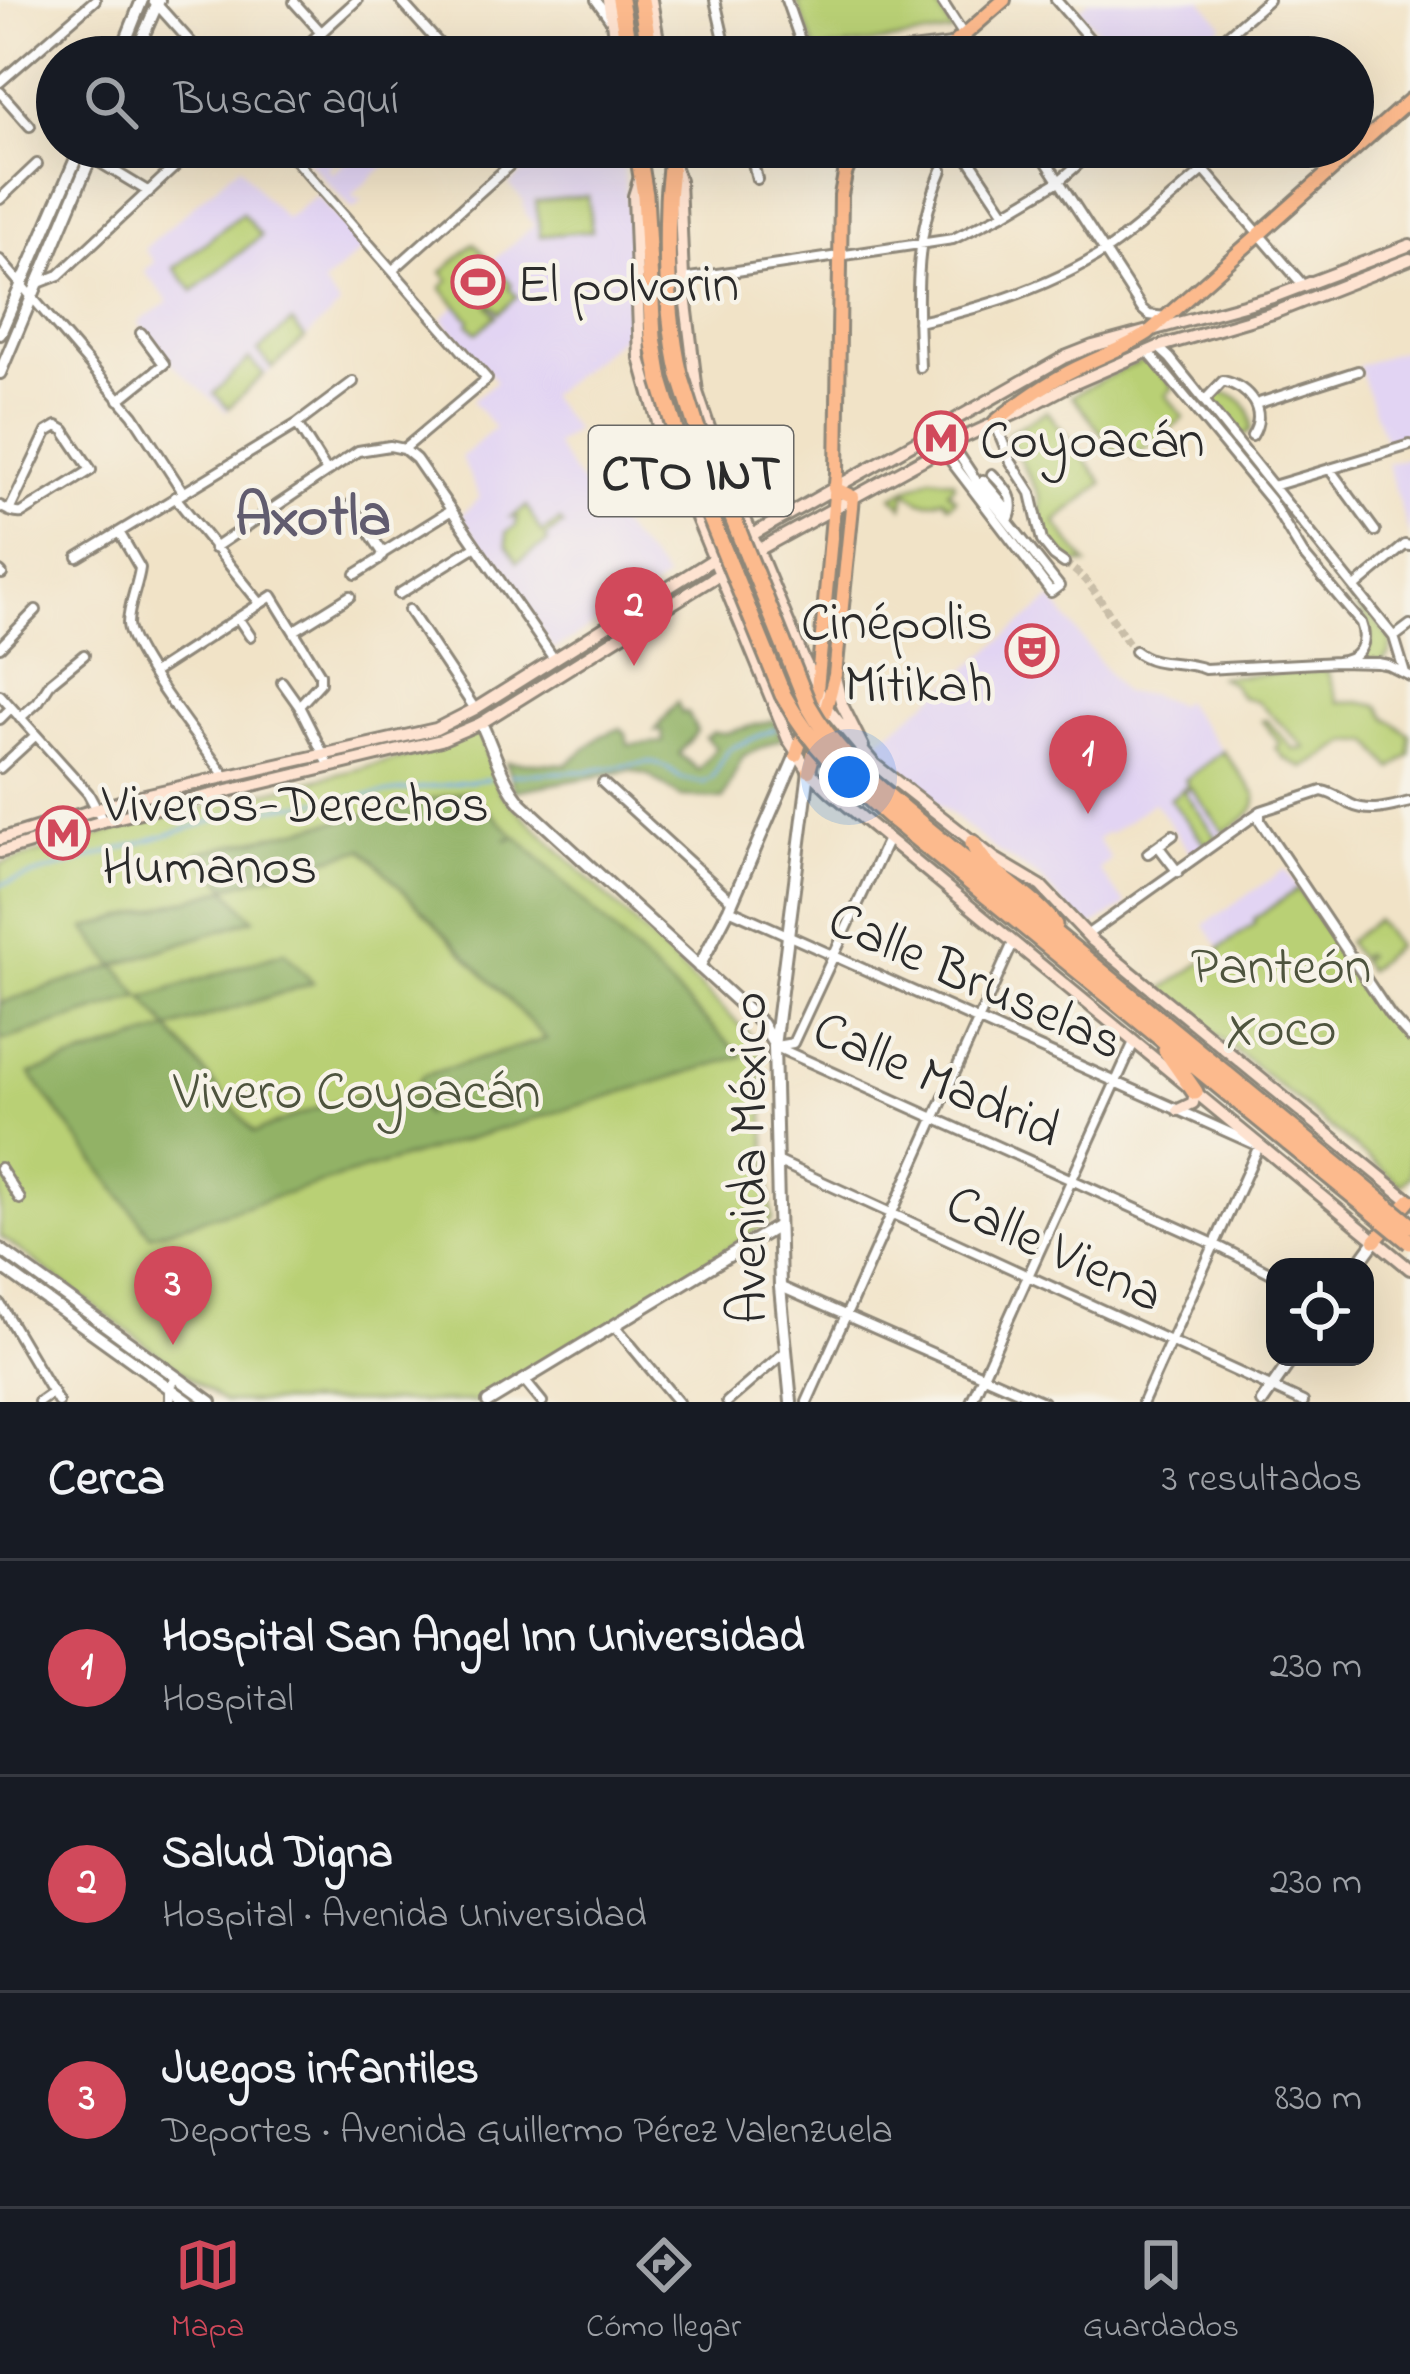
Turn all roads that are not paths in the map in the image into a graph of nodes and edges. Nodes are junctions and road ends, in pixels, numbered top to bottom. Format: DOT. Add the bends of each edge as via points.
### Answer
graph roads {
  1 [pos="95,0"];
  2 [pos="142,0"];
  3 [pos="357,0"];
  4 [pos="400,0"];
  5 [pos="596,0"];
  6 [pos="608,0"];
  7 [pos="620,0"];
  8 [pos="641,0"];
  9 [pos="651,0"];
  10 [pos="715,0"];
  11 [pos="786,0"];
  12 [pos="940,0"];
  13 [pos="1004,0"];
  14 [pos="1056,0"];
  15 [pos="1268,0"];
  16 [pos="156,1"];
  17 [pos="294,2"];
  18 [pos="612,24"];
  19 [pos="322,32"];
  20 [pos="53,36"];
  21 [pos="127,36"];
  22 [pos="142,36"];
  23 [pos="186,36"];
  24 [pos="318,36"];
  25 [pos="432,36"];
  26 [pos="614,36"];
  27 [pos="626,36"];
  28 [pos="647,36"];
  29 [pos="657,36"];
  30 [pos="723,36"];
  31 [pos="799,36"];
  32 [pos="957,36"];
  33 [pos="964,36"];
  34 [pos="1088,36"];
  35 [pos="1226,36"];
  36 [pos="36,51"];
  37 [pos="0,66"];
  38 [pos="4,78"];
  39 [pos="0,92"];
  40 [pos="1410,100"];
  41 [pos="30,126"];
  42 [pos="1374,131"];
  43 [pos="36,166"];
  44 [pos="72,168"];
  45 [pos="86,168"];
  46 [pos="115,168"];
  47 [pos="174,168"];
  48 [pos="302,168"];
  49 [pos="507,168"];
  50 [pos="639,168"];
  51 [pos="670,168"];
  52 [pos="676,168"];
  53 [pos="754,168"];
  54 [pos="842,168"];
  55 [pos="846,168"];
  56 [pos="976,168"];
  57 [pos="1051,168"];
  58 [pos="1074,168"];
  59 [pos="1332,168"];
  60 [pos="942,170"];
  61 [pos="1204,170"];
  62 [pos="844,174"];
  63 [pos="640,176"];
  64 [pos="757,179"];
  65 [pos="1059,181"];
  66 [pos="149,192"];
  67 [pos="0,199"];
  68 [pos="1005,213"];
  69 [pos="1258,232"];
  70 [pos="1410,245"];
  71 [pos="919,246"];
  72 [pos="1105,251"];
  73 [pos="840,256"];
  74 [pos="1410,259"];
  75 [pos="2,267"];
  76 [pos="393,271"];
  77 [pos="683,279"];
  78 [pos="38,284"];
  79 [pos="22,285"];
  80 [pos="1304,286"];
  81 [pos="32,299"];
  82 [pos="918,322"];
  83 [pos="1168,322"];
  84 [pos="141,333"];
  85 [pos="1148,333"];
  86 [pos="0,334"];
  87 [pos="1153,349"];
  88 [pos="920,367"];
  89 [pos="1358,371"];
  90 [pos="0,373"];
  91 [pos="353,382"];
  92 [pos="119,400"];
  93 [pos="1204,401"];
  94 [pos="1256,404"];
  95 [pos="995,422"];
  96 [pos="296,424"];
  97 [pos="1252,436"];
  98 [pos="958,440"];
  99 [pos="1410,445"];
  100 [pos="404,449"];
  101 [pos="938,450"];
  102 [pos="718,454"];
  103 [pos="675,467"];
  104 [pos="1331,471"];
  105 [pos="327,472"];
  106 [pos="702,472"];
  107 [pos="982,482"];
  108 [pos="1273,487"];
  109 [pos="834,488"];
  110 [pos="179,495"];
  111 [pos="853,497"];
  112 [pos="351,504"];
  113 [pos="833,508"];
  114 [pos="4,509"];
  115 [pos="449,510"];
  116 [pos="1009,519"];
  117 [pos="1375,531"];
  118 [pos="119,532"];
  119 [pos="476,546"];
  120 [pos="1410,546"];
  121 [pos="214,548"];
  122 [pos="383,553"];
  123 [pos="736,554"];
  124 [pos="78,557"];
  125 [pos="1064,563"];
  126 [pos="356,574"];
  127 [pos="1355,586"];
  128 [pos="399,594"];
  129 [pos="350,596"];
  130 [pos="260,603"];
  131 [pos="36,610"];
  132 [pos="409,610"];
  133 [pos="238,618"];
  134 [pos="1410,625"];
  135 [pos="294,631"];
  136 [pos="250,636"];
  137 [pos="1394,637"];
  138 [pos="0,647"];
  139 [pos="1135,651"];
  140 [pos="1396,651"];
  141 [pos="84,655"];
  142 [pos="802,658"];
  143 [pos="554,659"];
  144 [pos="1337,662"];
  145 [pos="1388,664"];
  146 [pos="153,673"];
  147 [pos="835,675"];
  148 [pos="1407,675"];
  149 [pos="282,682"];
  150 [pos="817,690"];
  151 [pos="0,695"];
  152 [pos="298,706"];
  153 [pos="11,708"];
  154 [pos="827,708"];
  155 [pos="475,709"];
  156 [pos="20,718"];
  157 [pos="0,719"];
  158 [pos="482,723"];
  159 [pos="36,735"];
  160 [pos="324,754"];
  161 [pos="796,755"];
  162 [pos="306,758"];
  163 [pos="872,763"];
  164 [pos="331,767"];
  165 [pos="0,768"];
  166 [pos="809,771"];
  167 [pos="310,772"];
  168 [pos="226,778"];
  169 [pos="602,783"];
  170 [pos="1410,802"];
  171 [pos="98,808"];
  172 [pos="849,808"];
  173 [pos="1261,811"];
  174 [pos="898,813"];
  175 [pos="103,821"];
  176 [pos="1173,835"];
  177 [pos="0,839"];
  178 [pos="888,839"];
  179 [pos="974,843"];
  180 [pos="1158,845"];
  181 [pos="0,852"];
  182 [pos="1148,853"];
  183 [pos="1178,872"];
  184 [pos="730,905"];
  185 [pos="1087,935"];
  186 [pos="787,936"];
  187 [pos="1013,941"];
  188 [pos="1066,942"];
  189 [pos="833,957"];
  190 [pos="699,967"];
  191 [pos="976,1020"];
  192 [pos="1150,1029"];
  193 [pos="1410,1037"];
  194 [pos="1134,1042"];
  195 [pos="774,1046"];
  196 [pos="1115,1082"];
  197 [pos="1195,1092"];
  198 [pos="1178,1110"];
  199 [pos="933,1118"];
  200 [pos="1294,1138"];
  201 [pos="1259,1147"];
  202 [pos="777,1162"];
  203 [pos="1365,1164"];
  204 [pos="0,1168"];
  205 [pos="1071,1180"];
  206 [pos="20,1199"];
  207 [pos="1410,1201"];
  208 [pos="1328,1203"];
  209 [pos="890,1213"];
  210 [pos="1410,1225"];
  211 [pos="778,1226"];
  212 [pos="1375,1240"];
  213 [pos="1410,1242"];
  214 [pos="1214,1244"];
  215 [pos="0,1249"];
  216 [pos="1362,1258"];
  217 [pos="0,1266"];
  218 [pos="1410,1269"];
  219 [pos="1266,1270"];
  220 [pos="1027,1276"];
  221 [pos="780,1287"];
  222 [pos="0,1304"];
  223 [pos="845,1315"];
  224 [pos="614,1325"];
  225 [pos="1170,1341"];
  226 [pos="786,1352"];
  227 [pos="1287,1366"];
  228 [pos="982,1375"];
  229 [pos="524,1379"];
  230 [pos="173,1382"];
  231 [pos="1272,1388"];
  232 [pos="53,1392"];
  233 [pos="39,1402"];
  234 [pos="58,1402"];
  235 [pos="170,1402"];
  236 [pos="189,1402"];
  237 [pos="211,1402"];
  238 [pos="488,1402"];
  239 [pos="542,1402"];
  240 [pos="678,1402"];
  241 [pos="727,1402"];
  242 [pos="791,1402"];
  243 [pos="807,1402"];
  244 [pos="971,1402"];
  245 [pos="1043,1402"];
  246 [pos="1143,1402"];
  247 [pos="1262,1402"];
  248 [pos="1303,1402"];
  1 -- 20 [label="street"];
  2 -- 21 [label="street"];
  3 -- 19 [label="street"];
  4 -- 25 [label="street"];
  5 -- 18 [label="street"];
  6 -- 18 [label="main road"];
  7 -- 27 [label="highway"];
  8 -- 28 [label="highway"];
  9 -- 29 [label="main road"];
  10 -- 30 [label="street"];
  11 -- 31 [label="street"];
  12 -- 32 [label="street"];
  13 -- 33 [label="main road"];
  14 -- 34 [label="street"];
  15 -- 35 [label="street"];
  16 -- 22 [label="street"];
  16 -- 23 [label="street"];
  17 -- 19 [label="street"];
  18 -- 26 [label="main road"];
  19 -- 24 [label="street"];
  36 -- 38 [label="street"];
  37 -- 38 [label="street"];
  39 -- 41 [label="street"];
  40 -- 42 [label="main road"];
  43 -- 67 [label="street"];
  44 -- 79 [label="street"];
  45 -- 78 [label="street"];
  46 -- 66 [label="street"];
  47 -- 66 [label="street"];
  48 -- 76 [label="street"];
  49 -- 76 [label="street"];
  50 -- 63 [label="highway, CTO INT"];
  51 -- 123 [label="highway, CTO INT, bridge" via="674,349"];
  52 -- 77 [label="main road, CTO INT"];
  53 -- 64 [label="street"];
  54 -- 62 [label="street"];
  55 -- 62 [label="main road"];
  56 -- 68 [label="street"];
  57 -- 65 [label="street"];
  58 -- 65 [label="street"];
  59 -- 69 [label="main road"];
  60 -- 71 [label="street"];
  61 -- 69 [label="street"];
  61 -- 72 [label="street"];
  62 -- 73 [label="main road"];
  63 -- 103 [label="main road, CTO INT" via="640,358"];
  63 -- 123 [label="highway, CTO INT, bridge" via="660,380 676,433"];
  65 -- 68 [label="street"];
  65 -- 72 [label="street"];
  66 -- 78 [label="street" via="59,275"];
  68 -- 71 [label="street"];
  69 -- 80 [label="street"];
  69 -- 83 [label="main road"];
  70 -- 80 [label="main road"];
  71 -- 73 [label="street"];
  71 -- 82 [label="street"];
  72 -- 82 [label="street" via="1011,296"];
  72 -- 83 [label="street" via="1142,310"];
  73 -- 77 [label="street"];
  73 -- 109 [label="main road"];
  74 -- 87 [label="main road" via="1274,313"];
  75 -- 79 [label="street"];
  76 -- 100 [label="street" via="487,379"];
  77 -- 102 [label="main road, CTO INT" via="697,392"];
  78 -- 79 [label="street"];
  78 -- 81 [label="street"];
  79 -- 81 [label="street"];
  79 -- 86 [label="street"];
  80 -- 83 [label="main road"];
  81 -- 90 [label="street"];
  81 -- 92 [label="street"];
  82 -- 88 [label="street"];
  83 -- 85 [label="main road"];
  83 -- 87 [label="main road"];
  84 -- 92 [label="street" via="164,364"];
  85 -- 95 [label="main road" via="1067,373"];
  85 -- 109 [label="main road" via="1065,357"];
  87 -- 93 [label="street"];
  87 -- 95 [label="main road"];
  87 -- 144 [label="street" via="1361,623 1361,650"];
  89 -- 94 [label="street"];
  91 -- 96 [label="street"];
  92 -- 110 [label="street"];
  93 -- 94 [label="street" via="1228,382"];
  93 -- 108 [label="street"];
  94 -- 97 [label="street"];
  95 -- 98 [label="main road"];
  95 -- 125 [label="street" via="1031,493 1042,541"];
  96 -- 105 [label="street"];
  96 -- 110 [label="street"];
  98 -- 101 [label="main road"];
  98 -- 107 [label="street" via="957,452"];
  99 -- 104 [label="street"];
  100 -- 105 [label="street" via="358,451"];
  100 -- 115 [label="street"];
  101 -- 107 [label="street"];
  101 -- 111 [label="main road"];
  102 -- 106 [label="main road"];
  102 -- 123 [label="main road, CTO INT"];
  103 -- 106 [label="main road"];
  103 -- 123 [label="main road, CTO INT"];
  104 -- 108 [label="street"];
  104 -- 117 [label="street"];
  105 -- 121 [label="street"];
  106 -- 123 [label="main road"];
  107 -- 116 [label="street"];
  107 -- 116 [label="street" via="1011,495"];
  107 -- 116 [label="street" via="1051,592 1059,586"];
  108 -- 127 [label="street"];
  109 -- 111 [label="main road"];
  109 -- 113 [label="main road"];
  109 -- 123 [label="main road"];
  110 -- 118 [label="street"];
  110 -- 121 [label="street"];
  111 -- 113 [label="main road"];
  111 -- 147 [label="main road"];
  112 -- 122 [label="street"];
  113 -- 123 [label="main road"];
  113 -- 150 [label="main road"];
  114 -- 114 [label="street" via="22,513 91,470 64,430 47,432"];
  115 -- 119 [label="street"];
  115 -- 122 [label="street"];
  118 -- 124 [label="street"];
  118 -- 146 [label="street" via="140,568 131,637"];
  119 -- 128 [label="street"];
  119 -- 143 [label="street"];
  120 -- 127 [label="street"];
  121 -- 130 [label="street"];
  122 -- 126 [label="street"];
  123 -- 142 [label="main road, CTO INT"];
  123 -- 142 [label="main road" via="775,646"];
  123 -- 143 [label="main road"];
  123 -- 158 [label="main road"];
  123 -- 161 [label="main road, CTO INT"];
  123 -- 174 [label="highway, CTO INT, bridge" via="816,718"];
  127 -- 137 [label="street"];
  129 -- 135 [label="street"];
  130 -- 133 [label="street"];
  130 -- 135 [label="street" via="272,596"];
  131 -- 138 [label="street"];
  132 -- 155 [label="street"];
  133 -- 136 [label="street"];
  133 -- 146 [label="street"];
  134 -- 137 [label="street"];
  135 -- 152 [label="street" via="321,679"];
  137 -- 140 [label="street"];
  139 -- 144 [label="street" via="1205,669"];
  140 -- 145 [label="street"];
  140 -- 148 [label="street"];
  141 -- 156 [label="street"];
  142 -- 150 [label="main road, CTO INT"];
  143 -- 155 [label="main road"];
  144 -- 145 [label="street"];
  145 -- 148 [label="street"];
  146 -- 168 [label="street"];
  147 -- 154 [label="main road"];
  147 -- 163 [label="main road"];
  149 -- 152 [label="street"];
  150 -- 154 [label="main road, CTO INT"];
  150 -- 161 [label="main road"];
  151 -- 153 [label="street"];
  152 -- 160 [label="street"];
  153 -- 156 [label="street"];
  153 -- 157 [label="street"];
  154 -- 163 [label="main road, CTO INT"];
  154 -- 166 [label="main road"];
  155 -- 160 [label="main road" via="436,729"];
  156 -- 159 [label="street"];
  158 -- 164 [label="main road"];
  158 -- 190 [label="street, Calle Madrid" via="511,792"];
  159 -- 165 [label="street"];
  159 -- 171 [label="street"];
  160 -- 162 [label="main road"];
  160 -- 164 [label="street"];
  161 -- 166 [label="main road, CTO INT"];
  161 -- 184 [label="street"];
  162 -- 167 [label="main road"];
  162 -- 168 [label="main road"];
  163 -- 172 [label="main road" via="849,782"];
  163 -- 179 [label="main road, CTO INT"];
  164 -- 167 [label="main road"];
  166 -- 172 [label="main road, CTO INT"];
  166 -- 186 [label="street, Avenida México"];
  167 -- 175 [label="main road"];
  168 -- 171 [label="main road"];
  169 -- 184 [label="street, Calle Bruselas"];
  170 -- 173 [label="street" via="1371,810 1322,791"];
  171 -- 175 [label="street"];
  171 -- 177 [label="main road"];
  172 -- 178 [label="main road, CTO INT"];
  173 -- 183 [label="street"];
  173 -- 193 [label="street" via="1284,858"];
  174 -- 188 [label="highway, CTO INT"];
  174 -- 192 [label="highway, CTO INT"];
  175 -- 181 [label="main road"];
  176 -- 180 [label="street"];
  178 -- 187 [label="main road, CTO INT"];
  178 -- 189 [label="street"];
  179 -- 185 [label="main road, CTO INT" via="1036,882"];
  179 -- 188 [label="highway"];
  180 -- 182 [label="street"];
  180 -- 183 [label="street"];
  183 -- 185 [label="street"];
  184 -- 186 [label="street, Calle Bruselas"];
  184 -- 190 [label="street"];
  185 -- 203 [label="main road, CTO INT"];
  186 -- 189 [label="street, Calle Bruselas"];
  186 -- 195 [label="street, Avenida México"];
  187 -- 191 [label="street"];
  187 -- 194 [label="main road, CTO INT"];
  188 -- 200 [label="highway, CTO INT"];
  189 -- 191 [label="street, Calle Bruselas"];
  189 -- 195 [label="street" via="794,1043"];
  190 -- 195 [label="street, Calle Madrid" via="762,1024"];
  191 -- 196 [label="street, Calle Bruselas"];
  191 -- 199 [label="street"];
  192 -- 197 [label="highway"];
  192 -- 200 [label="highway, CTO INT"];
  194 -- 196 [label="street"];
  194 -- 197 [label="main road, CTO INT"];
  195 -- 199 [label="street, Calle Madrid"];
  195 -- 202 [label="street, Avenida México"];
  196 -- 198 [label="street, Calle Bruselas"];
  196 -- 205 [label="street"];
  197 -- 198 [label="main road" via="1193,1103"];
  197 -- 201 [label="main road, CTO INT"];
  198 -- 201 [label="street, Calle Bruselas"];
  199 -- 205 [label="street, Calle Madrid"];
  199 -- 209 [label="street"];
  200 -- 210 [label="highway, CTO INT, bridge"];
  200 -- 213 [label="highway, CTO INT, bridge"];
  201 -- 208 [label="main road, CTO INT"];
  201 -- 214 [label="street"];
  202 -- 209 [label="street, Calle Viena"];
  202 -- 211 [label="street, Avenida México"];
  203 -- 207 [label="main road, CTO INT"];
  203 -- 208 [label="main road" via="1368,1183 1359,1198"];
  204 -- 206 [label="street"];
  205 -- 214 [label="street, Calle Madrid"];
  205 -- 220 [label="street"];
  207 -- 212 [label="main road"];
  208 -- 212 [label="main road, CTO INT"];
  209 -- 220 [label="street, Calle Viena"];
  209 -- 223 [label="street"];
  211 -- 221 [label="street, Avenida México"];
  211 -- 224 [label="street"];
  212 -- 216 [label="street"];
  212 -- 218 [label="main road, CTO INT"];
  214 -- 219 [label="street, Calle Madrid"];
  214 -- 225 [label="street"];
  215 -- 230 [label="street"];
  217 -- 230 [label="street"];
  220 -- 225 [label="street, Calle Viena"];
  220 -- 228 [label="street"];
  221 -- 223 [label="street"];
  221 -- 226 [label="street, Avenida México"];
  222 -- 232 [label="street"];
  223 -- 228 [label="street"];
  223 -- 243 [label="street"];
  224 -- 229 [label="street"];
  224 -- 240 [label="street"];
  225 -- 231 [label="street, Calle Viena"];
  225 -- 246 [label="street"];
  226 -- 241 [label="street"];
  226 -- 242 [label="street, Avenida México"];
  227 -- 231 [label="street"];
  228 -- 244 [label="street"];
  228 -- 245 [label="street"];
  229 -- 238 [label="street"];
  229 -- 239 [label="street"];
  230 -- 235 [label="street"];
  230 -- 236 [label="street"];
  230 -- 237 [label="street"];
  231 -- 247 [label="street"];
  231 -- 248 [label="street, Calle Viena"];
  232 -- 233 [label="street"];
  232 -- 234 [label="street"];
}
